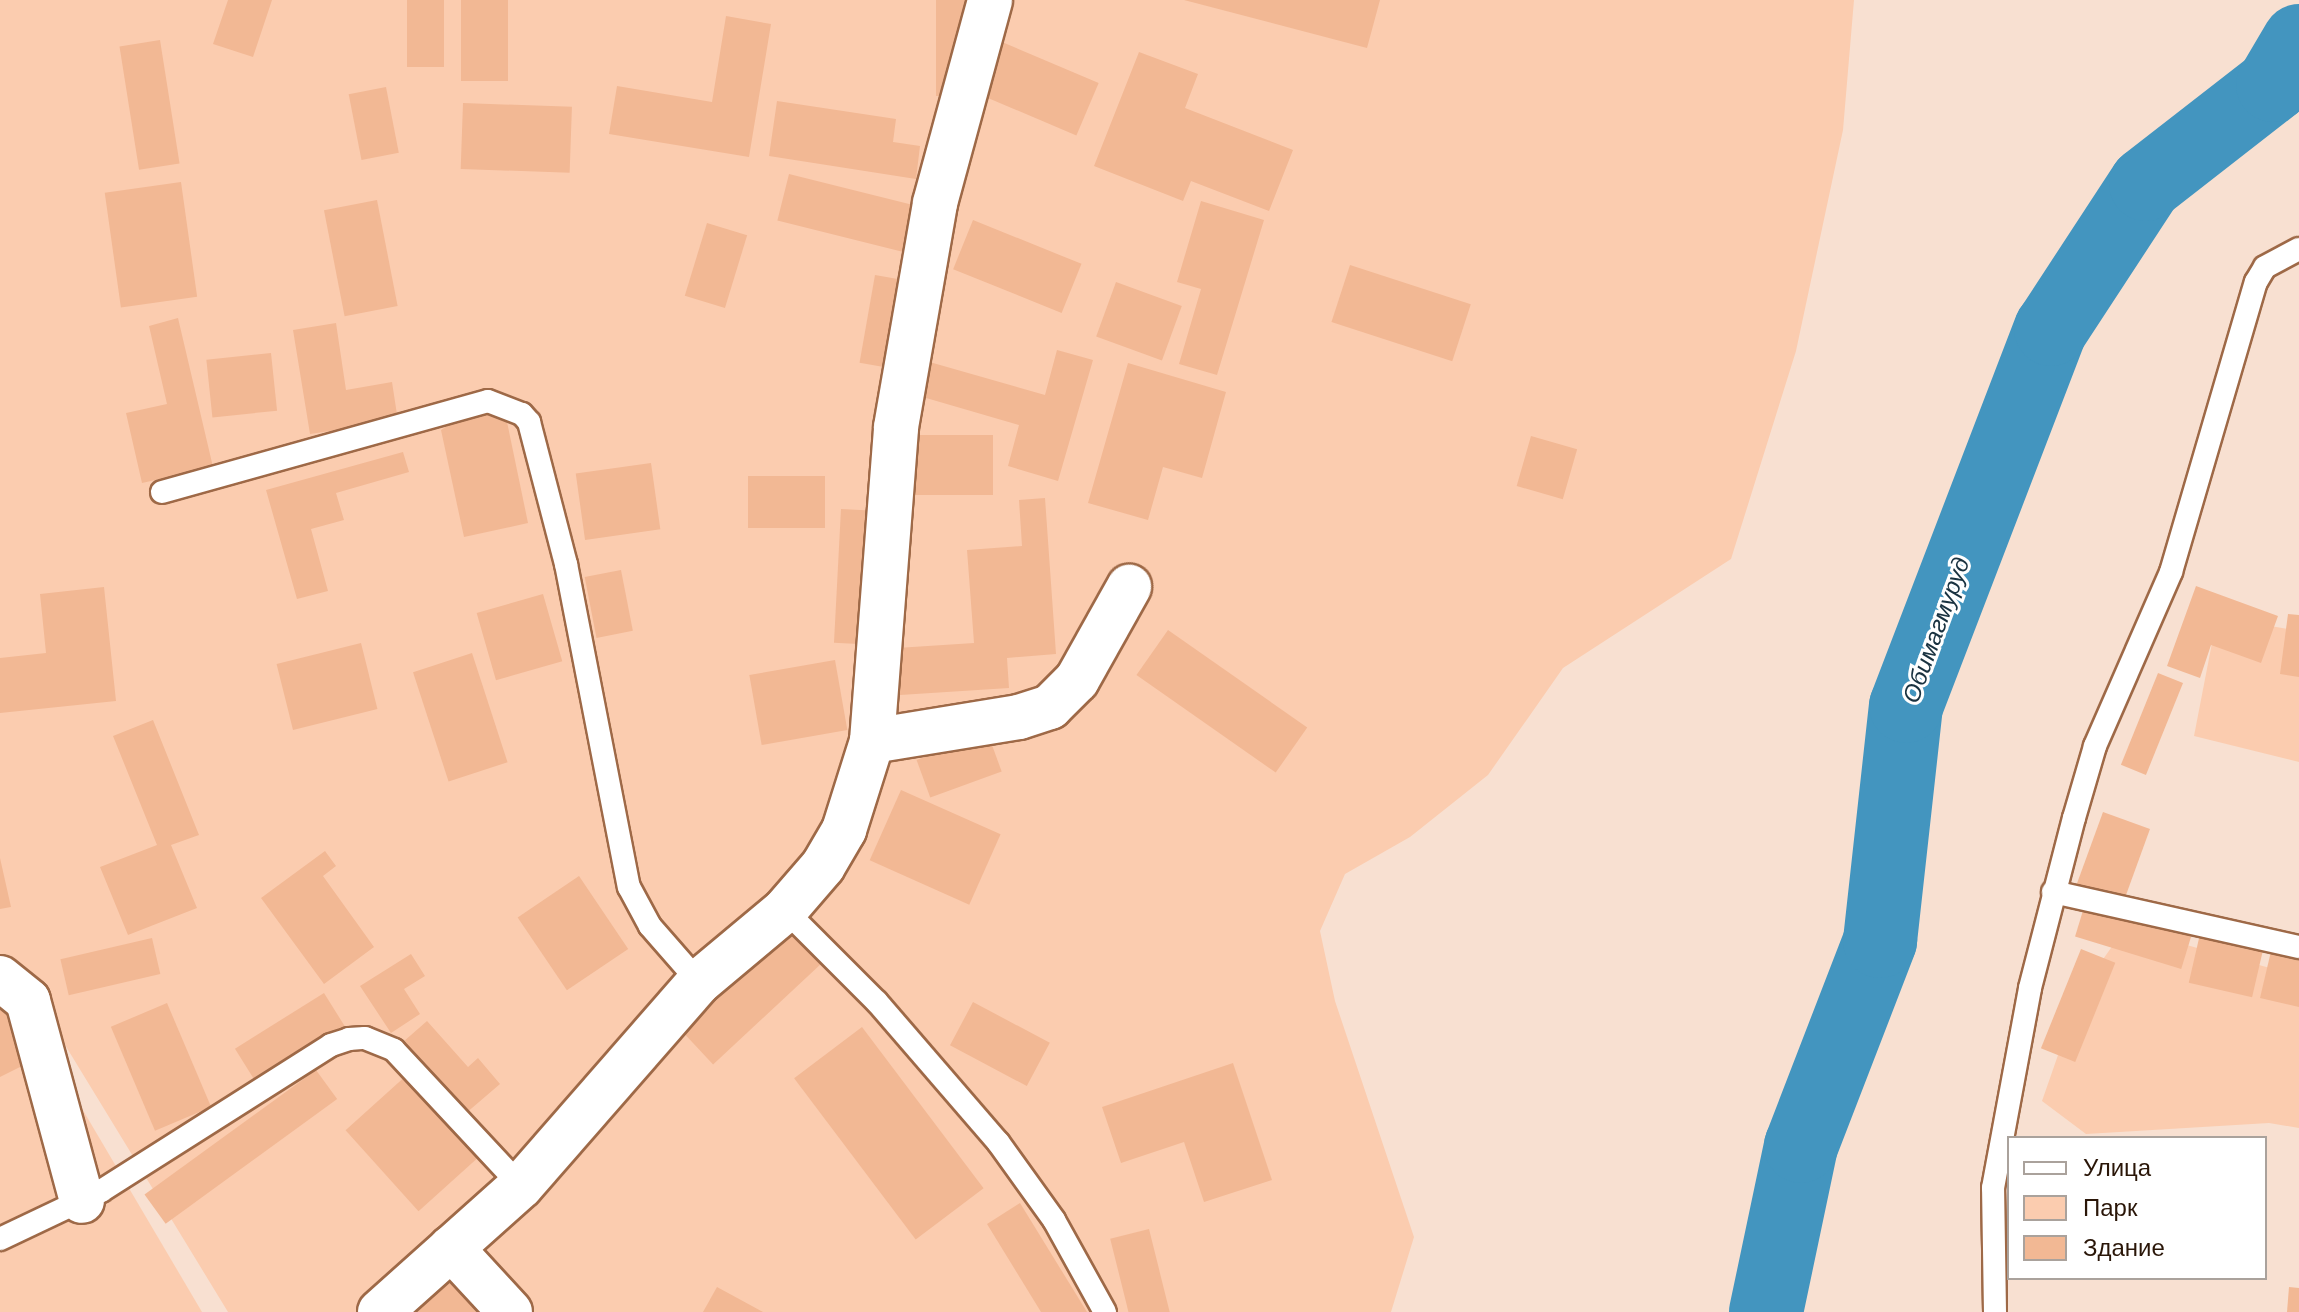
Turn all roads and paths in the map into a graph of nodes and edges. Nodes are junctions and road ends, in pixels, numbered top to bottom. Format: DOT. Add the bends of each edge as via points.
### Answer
graph roads {
  1 [pos="990,0"];
  2 [pos="2299,249"];
  3 [pos="162,492"];
  4 [pos="1129,587"];
  5 [pos="872,741"];
  6 [pos="2053,892"];
  7 [pos="785,910"];
  8 [pos="2299,947"];
  9 [pos="0,978"];
  10 [pos="699,982"];
  11 [pos="521,1186"];
  12 [pos="82,1201"];
  13 [pos="0,1239"];
  14 [pos="451,1248"];
  15 [pos="380,1312"];
  16 [pos="510,1312"];
  17 [pos="1105,1312"];
  18 [pos="1995,1312"];
  1 -- 5 [label="street" via="935,203 896,427"];
  2 -- 6 [label="lane" via="2265,267 2256,282 2175,559 2095,746"];
  3 -- 10 [label="lane" via="488,401 522,414 529,422 566,564 629,887 650,926"];
  4 -- 5 [label="street" via="1077,680 1050,707 1019,717"];
  5 -- 7 [label="street" via="844,830 823,866"];
  6 -- 8 [label="lane"];
  6 -- 18 [label="lane" via="1993,1188"];
  7 -- 10 [label="street"];
  7 -- 17 [label="lane" via="877,1002 998,1142 1054,1220"];
  9 -- 12 [label="street" via="28,1001"];
  10 -- 11 [label="street"];
  11 -- 12 [label="lane" via="394,1050 365,1038 331,1045"];
  11 -- 14 [label="street"];
  12 -- 13 [label="lane"];
  14 -- 15 [label="street"];
  14 -- 16 [label="street"];
}
